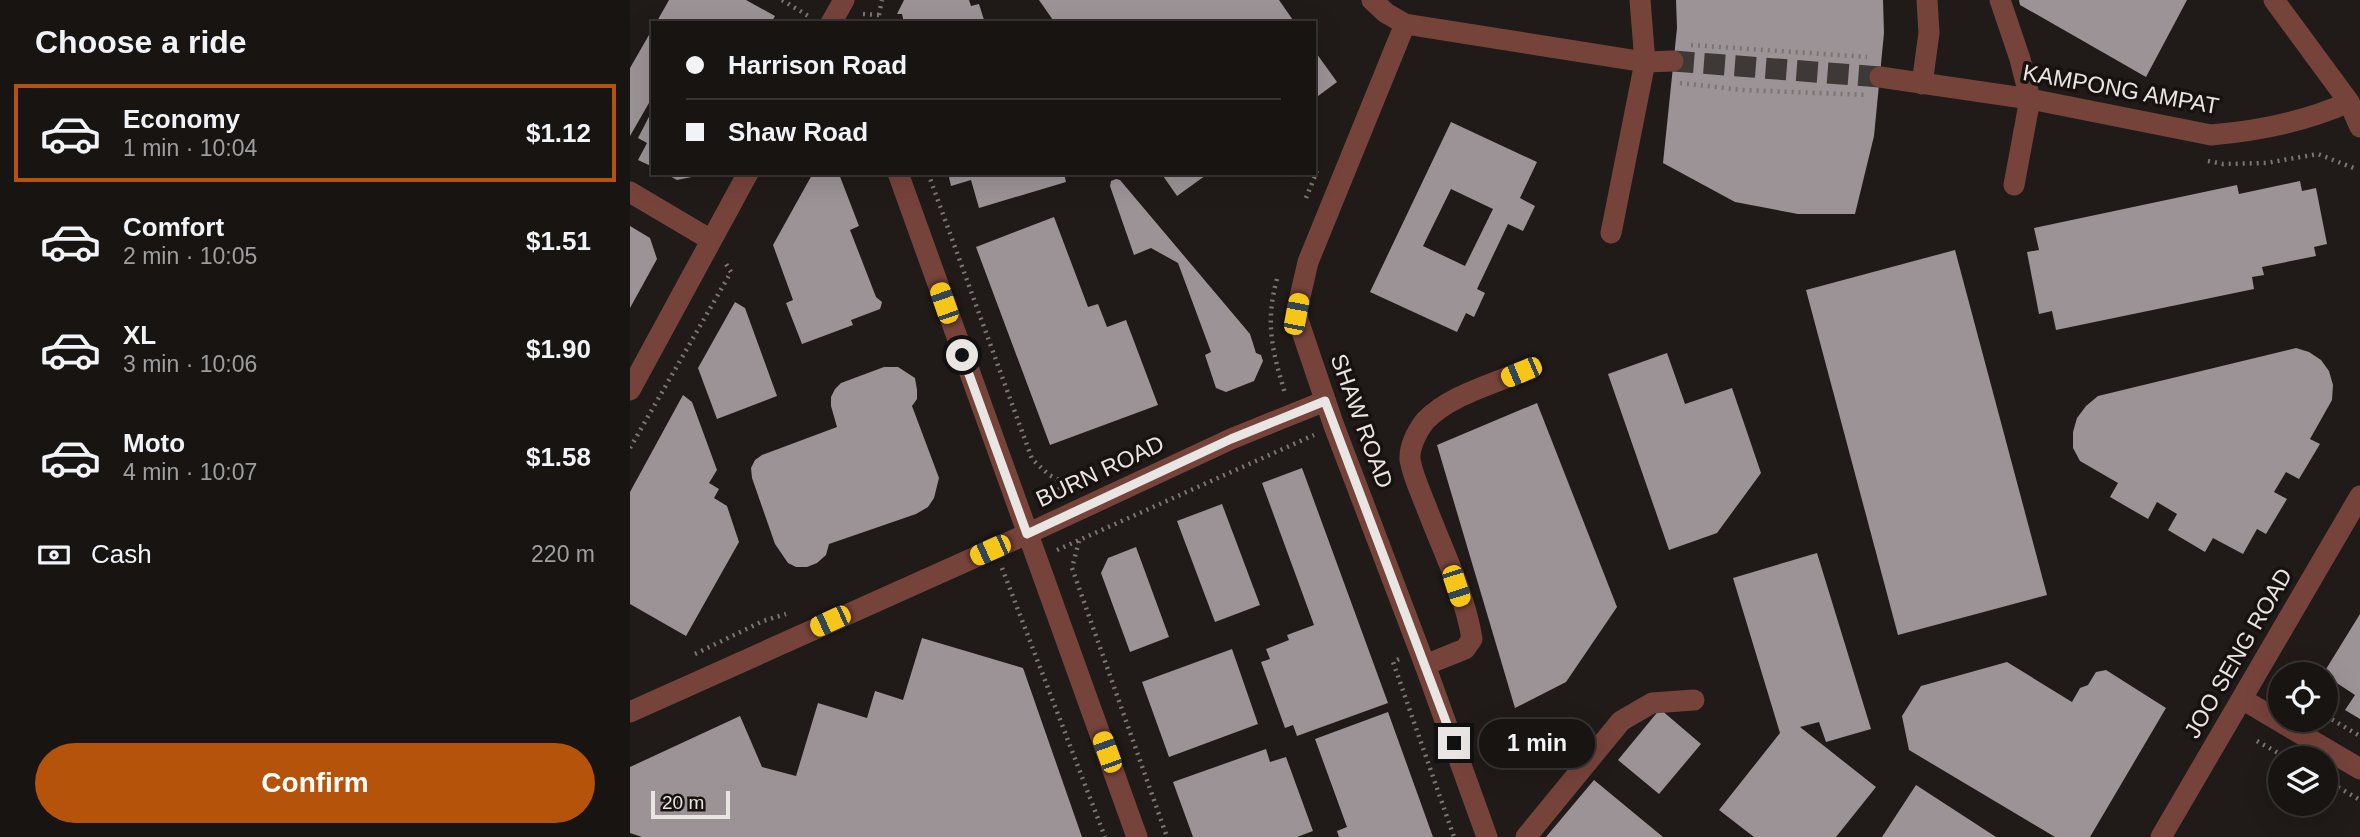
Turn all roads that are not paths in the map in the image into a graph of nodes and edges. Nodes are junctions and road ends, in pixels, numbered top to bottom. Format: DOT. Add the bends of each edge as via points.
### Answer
graph roads {
  1 [pos="844,0"];
  2 [pos="1372,0"];
  3 [pos="1640,0"];
  4 [pos="1927,0"];
  5 [pos="2000,0"];
  6 [pos="2274,0"];
  7 [pos="832,21"];
  8 [pos="1405,24"];
  9 [pos="1680,53"];
  10 [pos="1645,62"];
  11 [pos="1922,84"];
  12 [pos="1879,86"];
  13 [pos="2030,99"];
  14 [pos="2349,102"];
  15 [pos="2360,127"];
  16 [pos="747,175"];
  17 [pos="899,175"];
  18 [pos="2014,185"];
  19 [pos="630,192"];
  20 [pos="1611,233"];
  21 [pos="711,240"];
  22 [pos="1521,372"];
  23 [pos="630,390"];
  24 [pos="1325,401"];
  25 [pos="2360,496"];
  26 [pos="1024,524"];
  27 [pos="1422,657"];
  28 [pos="2242,699"];
  29 [pos="1694,700"];
  30 [pos="630,712"];
  31 [pos="2360,769"];
  32 [pos="1137,837"];
  33 [pos="1487,837"];
  34 [pos="1526,837"];
  35 [pos="2161,837"];
  1 -- 7 [label="street"];
  2 -- 8 [label="street"];
  3 -- 10 [label="street"];
  4 -- 11 [label="street" via="1929,33"];
  5 -- 13 [label="street"];
  6 -- 14 [label="street"];
  8 -- 10 [label="street"];
  8 -- 24 [label="street, SHAW ROAD" via="1308,262 1296,314"];
  9 -- 10 [label="street"];
  10 -- 20 [label="street"];
  11 -- 12 [label="street, KAMPONG AMPAT"];
  11 -- 13 [label="street, KAMPONG AMPAT"];
  13 -- 14 [label="street, KAMPONG AMPAT" via="2211,135 2315,115"];
  13 -- 18 [label="street"];
  14 -- 15 [label="street"];
  16 -- 21 [label="street"];
  17 -- 26 [label="street"];
  19 -- 21 [label="street"];
  21 -- 23 [label="street"];
  22 -- 27 [label="street" via="1438,410 1414,440 1410,457 1415,478 1472,639 1465,649"];
  24 -- 26 [label="street, BURN ROAD"];
  24 -- 27 [label="street, SHAW ROAD"];
  25 -- 28 [label="street, JOO SENG ROAD"];
  26 -- 30 [label="street, BURN ROAD" via="990,550"];
  26 -- 32 [label="street"];
  27 -- 33 [label="street, SHAW ROAD"];
  28 -- 31 [label="street"];
  28 -- 35 [label="street, JOO SENG ROAD"];
  29 -- 34 [label="street" via="1652,703 1620,721"];
}
